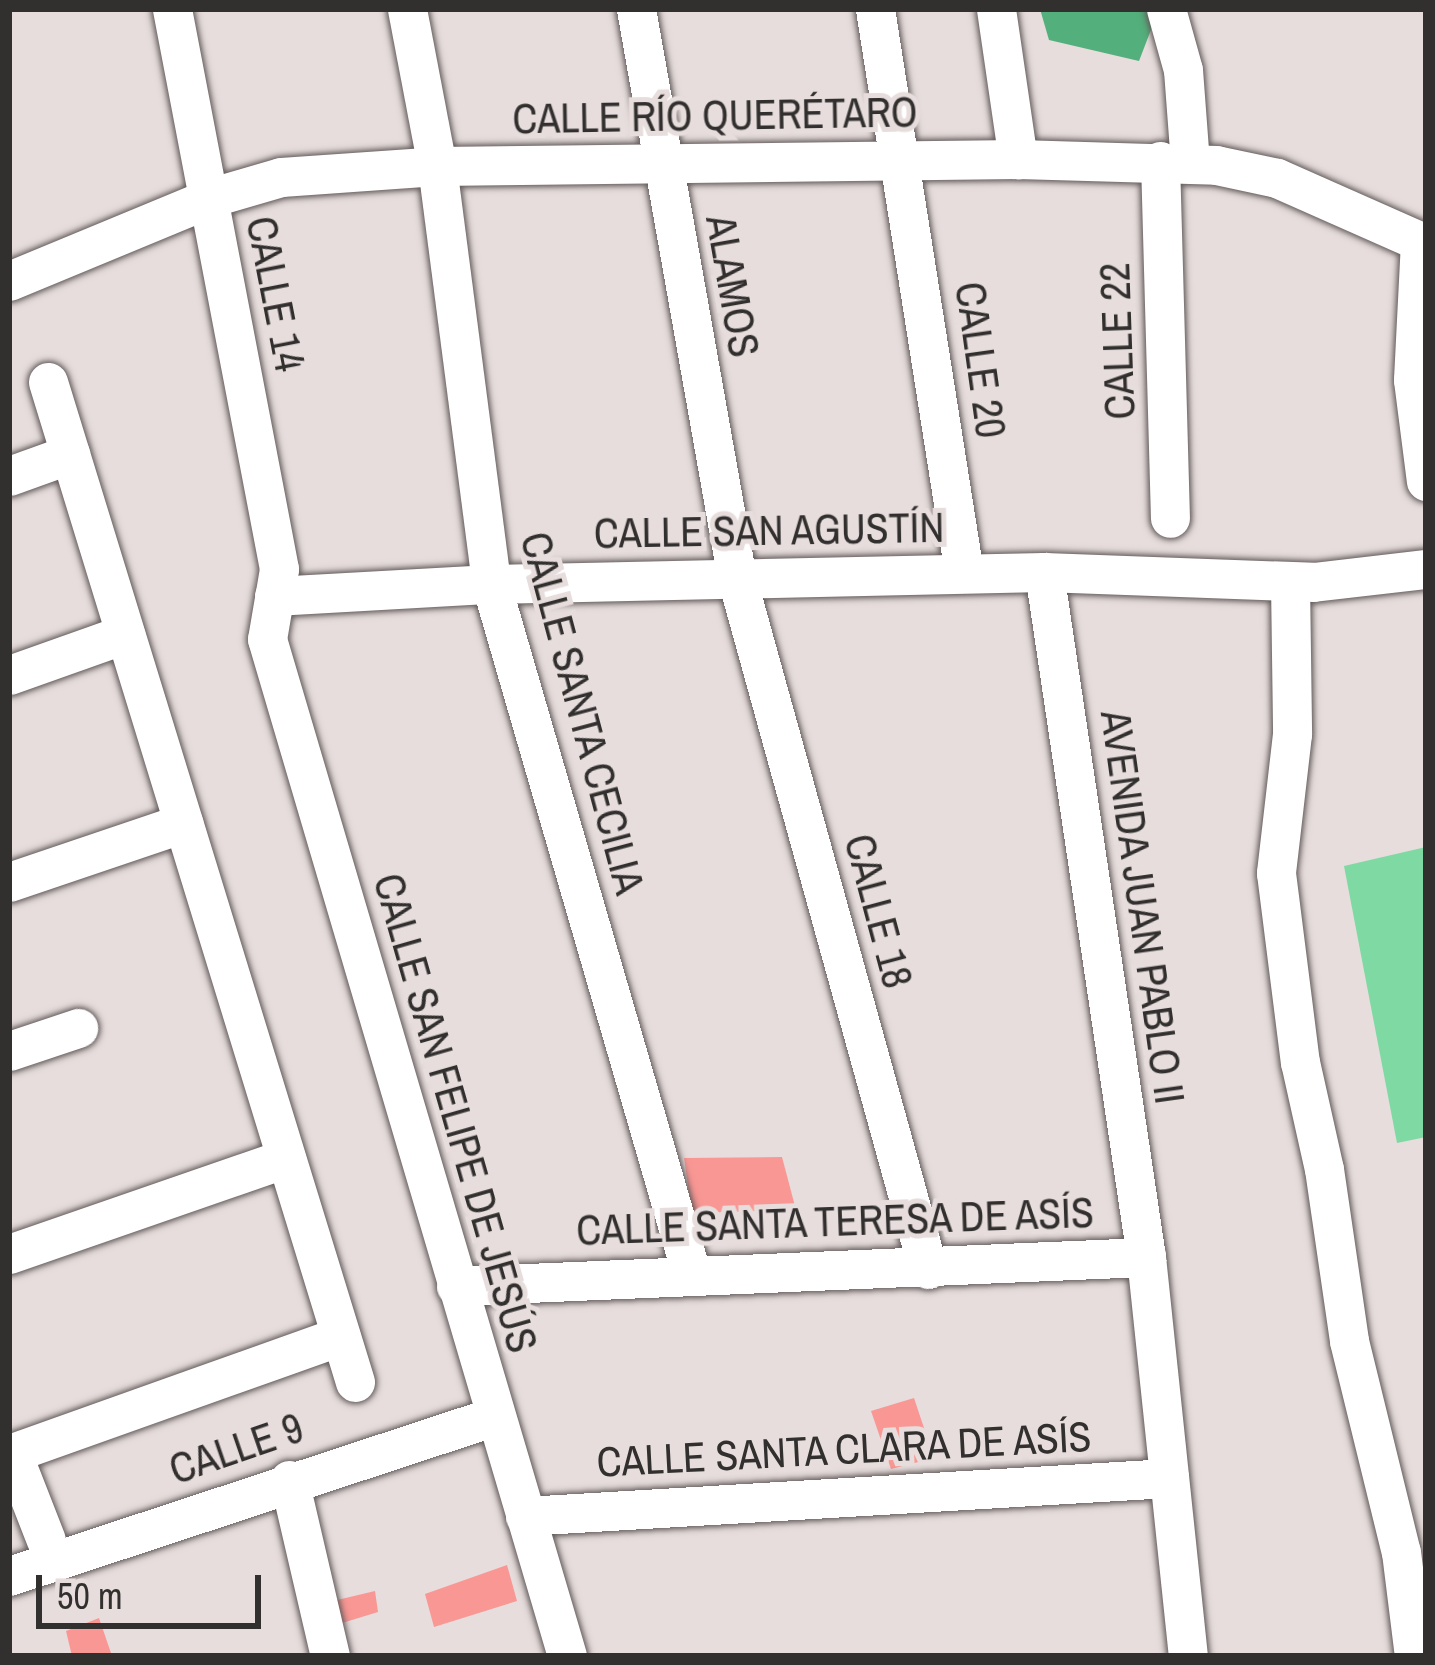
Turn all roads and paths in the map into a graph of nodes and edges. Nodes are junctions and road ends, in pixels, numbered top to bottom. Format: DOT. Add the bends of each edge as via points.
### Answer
graph roads {
  1 [pos="172,9"];
  2 [pos="407,9"];
  3 [pos="636,9"];
  4 [pos="875,9"];
  5 [pos="996,9"];
  6 [pos="1166,9"];
  7 [pos="1018,160"];
  8 [pos="903,162"];
  9 [pos="1175,162"];
  10 [pos="663,164"];
  11 [pos="437,166"];
  12 [pos="209,199"];
  13 [pos="1423,242"];
  14 [pos="9,280"];
  15 [pos="48,382"];
  16 [pos="70,454"];
  17 [pos="9,476"];
  18 [pos="1426,481"];
  19 [pos="1170,518"];
  20 [pos="1426,569"];
  21 [pos="1044,572"];
  22 [pos="964,573"];
  23 [pos="737,579"];
  24 [pos="1290,582"];
  25 [pos="491,584"];
  26 [pos="274,596"];
  27 [pos="125,634"];
  28 [pos="9,675"];
  29 [pos="183,823"];
  30 [pos="9,882"];
  31 [pos="78,1028"];
  32 [pos="12,1039"];
  33 [pos="286,1158"];
  34 [pos="9,1254"];
  35 [pos="1147,1257"];
  36 [pos="928,1269"];
  37 [pos="691,1273"];
  38 [pos="456,1286"];
  39 [pos="341,1336"];
  40 [pos="355,1382"];
  41 [pos="495,1416"];
  42 [pos="10,1454"];
  43 [pos="1169,1478"];
  44 [pos="289,1480"];
  45 [pos="525,1516"];
  46 [pos="46,1540"];
  47 [pos="9,1576"];
  48 [pos="330,1656"];
  49 [pos="567,1656"];
  50 [pos="1188,1656"];
  51 [pos="1414,1656"];
  1 -- 12 [label="street, CALLE 14"];
  2 -- 11 [label="street, CALLE SANTA CECILIA"];
  3 -- 10 [label="street, ALAMOS"];
  4 -- 8 [label="street, CALLE 20"];
  5 -- 7 [label="street"];
  6 -- 9 [label="street, CALLE 22" via="1183,70"];
  7 -- 8 [label="street, CALLE RÍO QUERÉTARO"];
  7 -- 9 [label="street, CALLE RÍO QUERÉTARO"];
  8 -- 10 [label="street, CALLE RÍO QUERÉTARO"];
  8 -- 22 [label="street, CALLE 20"];
  9 -- 13 [label="street, CALLE RÍO QUERÉTARO" via="1277,178"];
  9 -- 19 [label="street, CALLE 22"];
  10 -- 11 [label="street, CALLE RÍO QUERÉTARO"];
  10 -- 23 [label="street, ALAMOS"];
  11 -- 12 [label="street, CALLE RÍO QUERÉTARO" via="281,177"];
  11 -- 25 [label="street, CALLE SANTA CECILIA"];
  12 -- 14 [label="street, CALLE RÍO QUERÉTARO"];
  12 -- 26 [label="street, CALLE 14" via="279,569"];
  13 -- 18 [label="street" via="1413,380"];
  15 -- 16 [label="street"];
  16 -- 17 [label="street"];
  16 -- 27 [label="street"];
  20 -- 24 [label="street, CALLE SAN AGUSTÍN"];
  21 -- 22 [label="street, CALLE SAN AGUSTÍN"];
  21 -- 24 [label="street, CALLE SAN AGUSTÍN"];
  21 -- 35 [label="street, AVENIDA JUAN PABLO II"];
  22 -- 23 [label="street, CALLE SAN AGUSTÍN"];
  23 -- 25 [label="street, CALLE SAN AGUSTÍN"];
  23 -- 36 [label="street, CALLE 18"];
  24 -- 51 [label="street" via="1292,734 1276,873 1349,1341 1401,1552"];
  25 -- 26 [label="street, CALLE SAN AGUSTÍN"];
  25 -- 37 [label="street, CALLE SANTA CECILIA"];
  26 -- 38 [label="street, CALLE SAN FELIPE DE JESÚS" via="267,640"];
  27 -- 28 [label="street"];
  27 -- 29 [label="street"];
  29 -- 30 [label="street"];
  29 -- 33 [label="street"];
  31 -- 32 [label="street"];
  33 -- 34 [label="street"];
  33 -- 39 [label="street"];
  35 -- 36 [label="street, CALLE SANTA TERESA DE ASÍS"];
  35 -- 43 [label="street, AVENIDA JUAN PABLO II"];
  36 -- 37 [label="street, CALLE SANTA TERESA DE ASÍS"];
  37 -- 38 [label="street, CALLE SANTA TERESA DE ASÍS"];
  38 -- 41 [label="street, CALLE SAN FELIPE DE JESÚS"];
  39 -- 40 [label="street"];
  39 -- 42 [label="street"];
  41 -- 44 [label="street, CALLE 9"];
  41 -- 45 [label="street, CALLE SAN FELIPE DE JESÚS"];
  42 -- 46 [label="street"];
  43 -- 45 [label="street, CALLE SANTA CLARA DE ASÍS"];
  43 -- 50 [label="street, AVENIDA JUAN PABLO II"];
  44 -- 47 [label="street, CALLE 9"];
  44 -- 48 [label="street"];
  45 -- 49 [label="street, CALLE SAN FELIPE DE JESÚS"];
}
